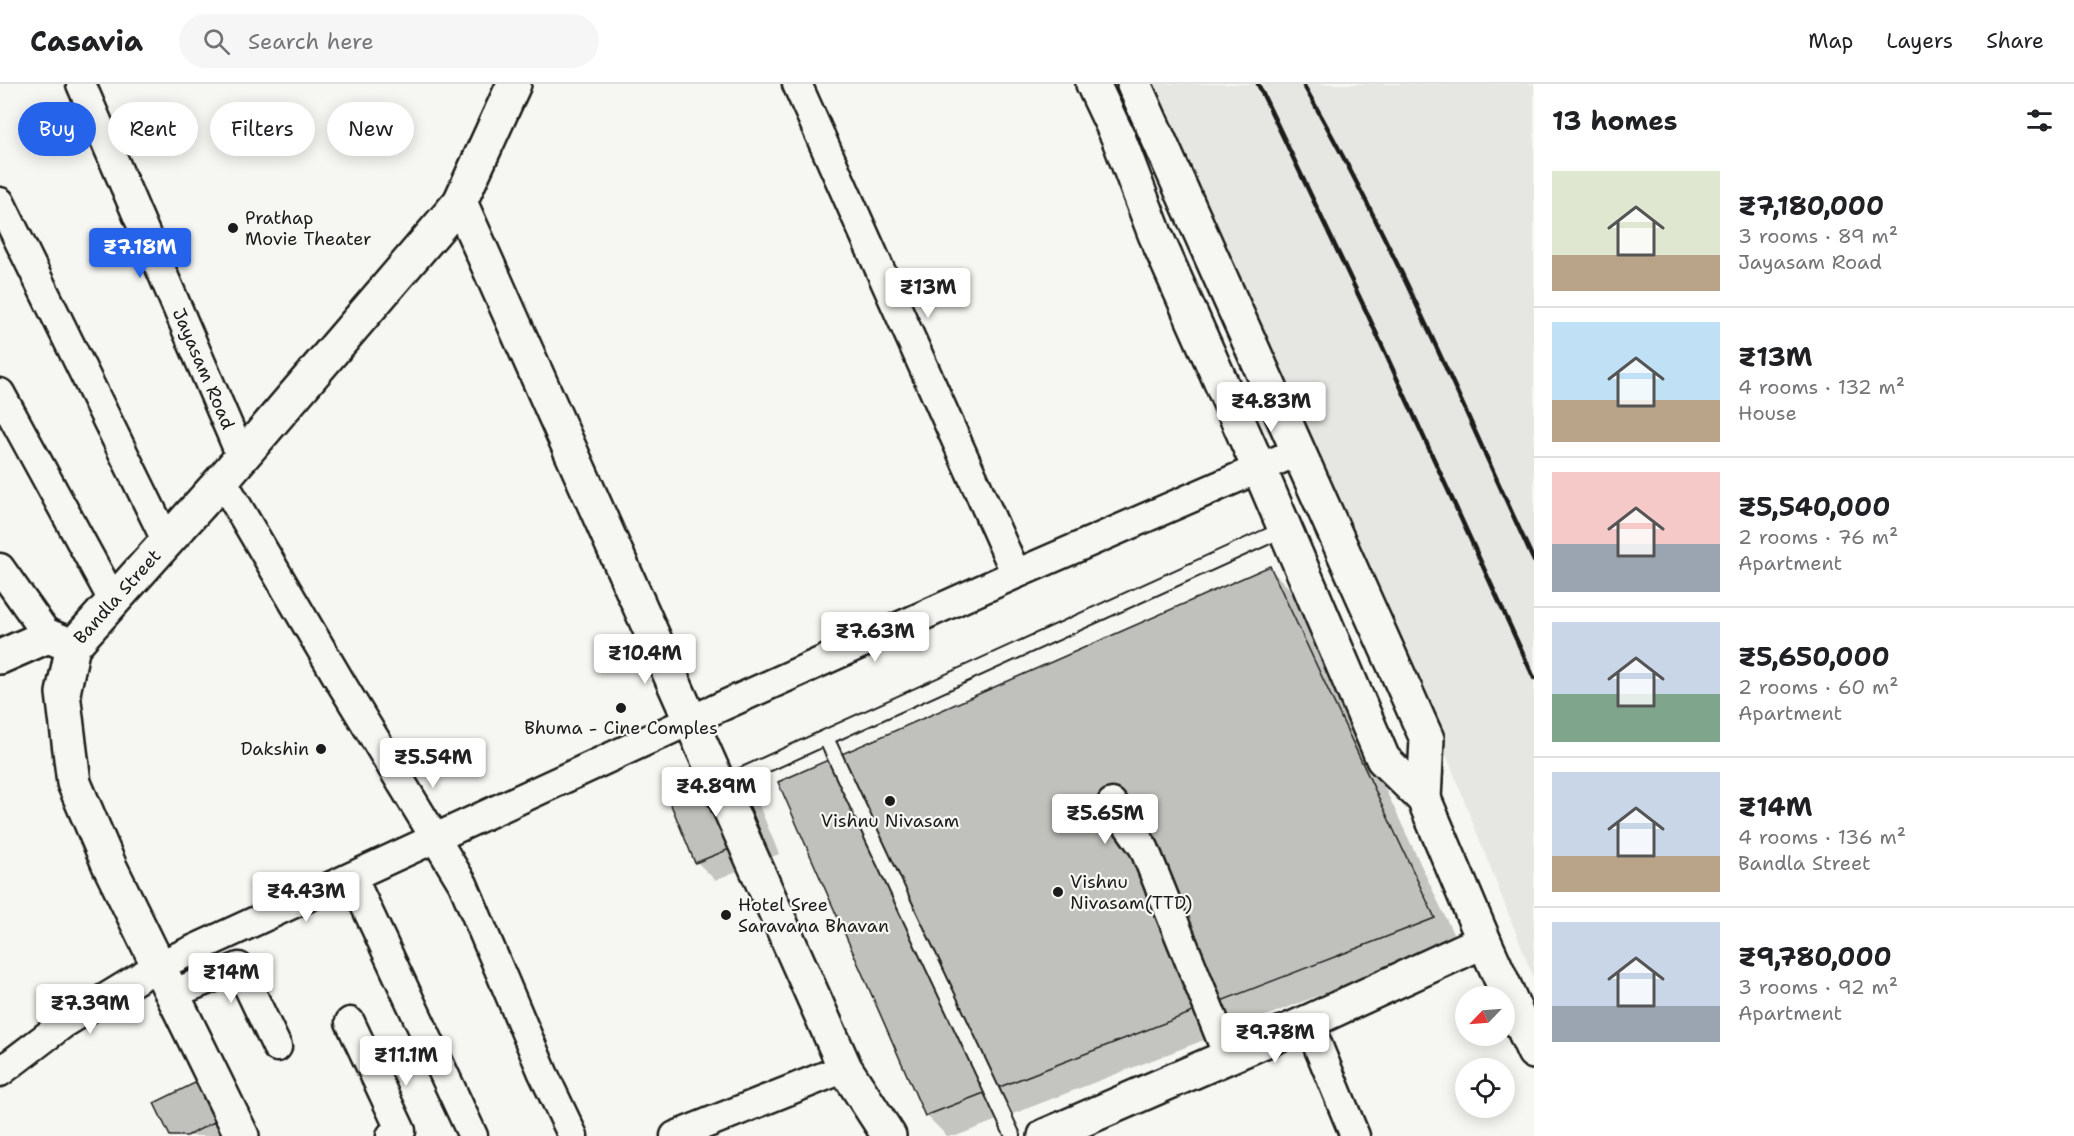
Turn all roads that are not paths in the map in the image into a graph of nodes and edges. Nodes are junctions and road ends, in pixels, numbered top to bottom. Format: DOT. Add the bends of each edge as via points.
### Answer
graph roads {
  1 [pos="81,84"];
  2 [pos="514,84"];
  3 [pos="797,84"];
  4 [pos="1093,84"];
  5 [pos="1134,84"];
  6 [pos="0,202"];
  7 [pos="460,202"];
  8 [pos="0,393"];
  9 [pos="1299,451"];
  10 [pos="232,468"];
  11 [pos="1259,468"];
  12 [pos="1284,529"];
  13 [pos="167,542"];
  14 [pos="0,568"];
  15 [pos="1016,574"];
  16 [pos="114,602"];
  17 [pos="61,641"];
  18 [pos="0,657"];
  19 [pos="689,721"];
  20 [pos="826,738"];
  21 [pos="719,786"];
  22 [pos="1424,799"];
  23 [pos="1112,803"];
  24 [pos="436,839"];
  25 [pos="352,877"];
  26 [pos="1484,941"];
  27 [pos="165,980"];
  28 [pos="350,1022"];
  29 [pos="1308,1022"];
  30 [pos="277,1047"];
  31 [pos="1534,1052"];
  32 [pos="1228,1056"];
  33 [pos="845,1068"];
  34 [pos="0,1072"];
  35 [pos="399,1134"];
  36 [pos="242,1136"];
  37 [pos="472,1136"];
  38 [pos="573,1136"];
  39 [pos="675,1136"];
  40 [pos="889,1136"];
  41 [pos="1013,1136"];
  42 [pos="1045,1136"];
  43 [pos="1355,1136"];
  1 -- 10 [label="street, Jayasam Road"];
  2 -- 7 [label="street, Bandla Street"];
  3 -- 15 [label="street"];
  4 -- 11 [label="street"];
  5 -- 9 [label="street"];
  6 -- 13 [label="street"];
  7 -- 10 [label="street, Bandla Street"];
  7 -- 19 [label="street"];
  8 -- 16 [label="street"];
  9 -- 11 [label="street"];
  9 -- 22 [label="street" via="1427,739"];
  10 -- 13 [label="street, Bandla Street"];
  10 -- 24 [label="street, Jayasam Road" via="341,684"];
  11 -- 12 [label="street"];
  11 -- 15 [label="street"];
  12 -- 20 [label="lane"];
  12 -- 22 [label="street" via="1383,759"];
  13 -- 16 [label="street, Bandla Street"];
  14 -- 17 [label="street"];
  15 -- 19 [label="street"];
  16 -- 17 [label="street, Bandla Street"];
  17 -- 18 [label="street"];
  17 -- 27 [label="street, Bandla Street" via="74,783"];
  19 -- 21 [label="street"];
  19 -- 24 [label="street"];
  20 -- 21 [label="lane"];
  20 -- 41 [label="lane"];
  21 -- 33 [label="street"];
  22 -- 26 [label="street"];
  23 -- 32 [label="street" via="1144,848"];
  24 -- 25 [label="street"];
  24 -- 38 [label="street, Jayasam Road" via="463,884"];
  25 -- 27 [label="street"];
  25 -- 37 [label="street"];
  26 -- 29 [label="street"];
  26 -- 31 [label="street"];
  27 -- 30 [label="street" via="239,967"];
  27 -- 34 [label="street" via="63,1024"];
  27 -- 36 [label="street, Bandla Street"];
  28 -- 35 [label="street"];
  29 -- 32 [label="street"];
  29 -- 43 [label="street"];
  32 -- 42 [label="street"];
  33 -- 39 [label="street"];
  33 -- 40 [label="street"];
}
